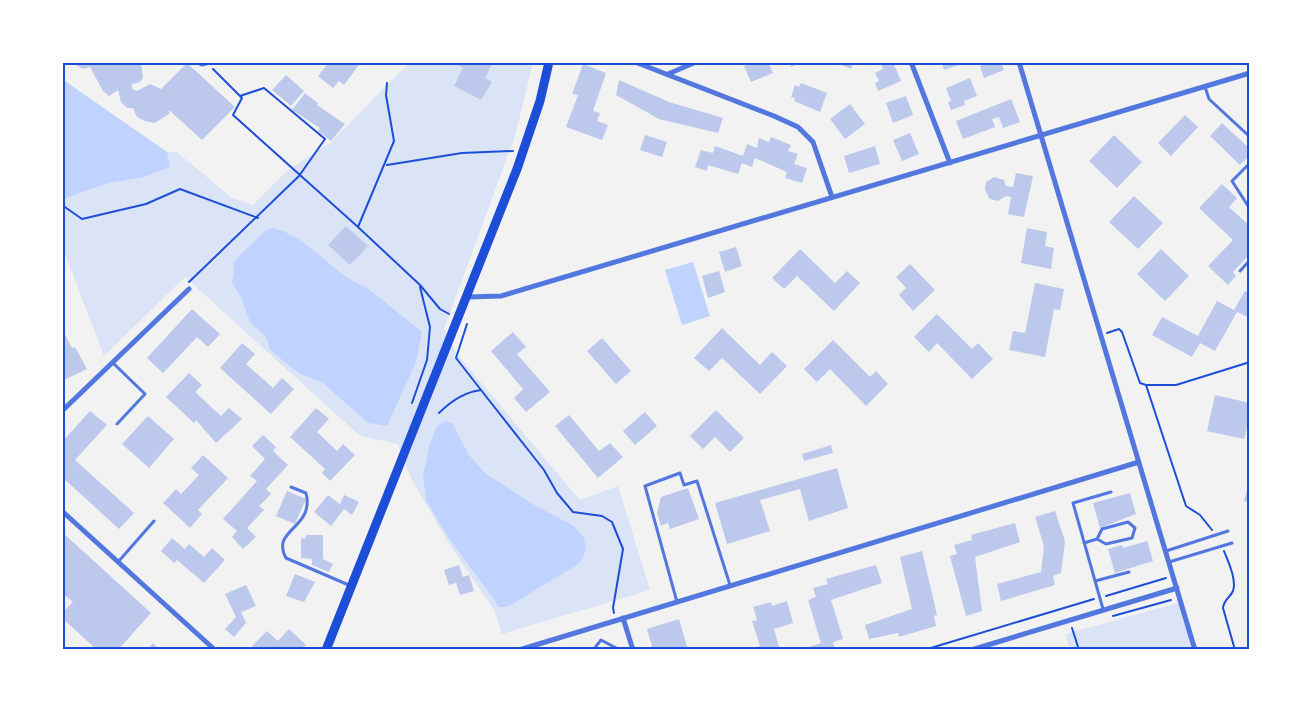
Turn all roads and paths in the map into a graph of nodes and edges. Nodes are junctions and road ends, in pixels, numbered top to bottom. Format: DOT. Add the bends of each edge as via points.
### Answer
graph roads {
  1 [pos="549,62"];
  2 [pos="635,62"];
  3 [pos="696,62"];
  4 [pos="911,62"];
  5 [pos="1019,62"];
  6 [pos="209,63"];
  7 [pos="200,64"];
  8 [pos="1250,73"];
  9 [pos="667,74"];
  10 [pos="387,83"];
  11 [pos="1205,86"];
  12 [pos="240,96"];
  13 [pos="1040,135"];
  14 [pos="1250,137"];
  15 [pos="523,153"];
  16 [pos="950,163"];
  17 [pos="1250,163"];
  18 [pos="385,166"];
  19 [pos="299,176"];
  20 [pos="832,198"];
  21 [pos="62,205"];
  22 [pos="1250,209"];
  23 [pos="258,218"];
  24 [pos="358,227"];
  25 [pos="1250,260"];
  26 [pos="1240,271"];
  27 [pos="420,285"];
  28 [pos="189,290"];
  29 [pos="468,297"];
  30 [pos="459,320"];
  31 [pos="1100,335"];
  32 [pos="1250,362"];
  33 [pos="112,363"];
  34 [pos="1146,386"];
  35 [pos="481,390"];
  36 [pos="412,403"];
  37 [pos="62,411"];
  38 [pos="439,413"];
  39 [pos="117,424"];
  40 [pos="1139,462"];
  41 [pos="291,487"];
  42 [pos="1111,492"];
  43 [pos="62,511"];
  44 [pos="154,521"];
  45 [pos="1228,531"];
  46 [pos="1216,535"];
  47 [pos="1097,539"];
  48 [pos="1084,543"];
  49 [pos="1232,543"];
  50 [pos="1221,546"];
  51 [pos="1165,551"];
  52 [pos="118,562"];
  53 [pos="1169,562"];
  54 [pos="1128,572"];
  55 [pos="1173,576"];
  56 [pos="1095,582"];
  57 [pos="352,586"];
  58 [pos="730,586"];
  59 [pos="1177,588"];
  60 [pos="1100,597"];
  61 [pos="677,602"];
  62 [pos="1103,609"];
  63 [pos="623,618"];
  64 [pos="616,620"];
  65 [pos="1072,628"];
  66 [pos="215,650"];
  67 [pos="326,650"];
  68 [pos="519,650"];
  69 [pos="593,650"];
  70 [pos="620,650"];
  71 [pos="633,650"];
  72 [pos="924,650"];
  73 [pos="971,650"];
  74 [pos="1079,650"];
  75 [pos="1195,650"];
  76 [pos="1235,650"];
  1 -- 15 [label="main road"];
  2 -- 9 [label="street"];
  3 -- 9 [label="street"];
  4 -- 16 [label="street"];
  5 -- 13 [label="street"];
  6 -- 7 [label="street"];
  6 -- 12 [label="path"];
  8 -- 11 [label="street"];
  9 -- 20 [label="street" via="798,127 813,142"];
  10 -- 18 [label="path" via="394,141"];
  11 -- 13 [label="street"];
  11 -- 14 [label="lane" via="1209,99"];
  12 -- 19 [label="path" via="242,98 233,115"];
  12 -- 19 [label="path" via="264,88 325,139"];
  13 -- 16 [label="street"];
  13 -- 31 [label="street"];
  15 -- 18 [label="path" via="462,153"];
  15 -- 29 [label="main road"];
  16 -- 20 [label="street"];
  17 -- 22 [label="lane" via="1232,181"];
  18 -- 24 [label="path"];
  19 -- 23 [label="path"];
  19 -- 24 [label="path"];
  20 -- 29 [label="street" via="501,296"];
  21 -- 23 [label="path" via="82,219 146,204 180,189"];
  23 -- 28 [label="path" via="186,285"];
  24 -- 27 [label="path"];
  25 -- 26 [label="lane"];
  27 -- 30 [label="path" via="440,308"];
  27 -- 36 [label="path" via="430,327 427,360"];
  28 -- 33 [label="street"];
  29 -- 30 [label="main road"];
  30 -- 35 [label="path" via="468,324 456,358"];
  30 -- 57 [label="main road"];
  31 -- 34 [label="path" via="1119,329 1122,332 1140,382"];
  31 -- 40 [label="street"];
  32 -- 34 [label="path" via="1176,385"];
  33 -- 37 [label="street"];
  33 -- 39 [label="lane" via="145,394"];
  34 -- 46 [label="path" via="1186,506 1200,515"];
  35 -- 38 [label="path" via="469,392"];
  35 -- 64 [label="path" via="573,512 602,516 612,522 623,549 613,608"];
  40 -- 51 [label="street"];
  40 -- 58 [label="street"];
  41 -- 57 [label="lane" via="306,493 308,501 304,517 282,542 286,558"];
  42 -- 48 [label="lane" via="1073,503"];
  43 -- 52 [label="street"];
  44 -- 52 [label="lane"];
  45 -- 46 [label="lane"];
  46 -- 51 [label="lane"];
  47 -- 47 [label="lane" via="1106,544 1132,538 1135,528 1128,522 1102,529"];
  47 -- 48 [label="lane"];
  48 -- 56 [label="lane"];
  49 -- 50 [label="lane"];
  50 -- 53 [label="lane"];
  50 -- 76 [label="path" via="1234,579 1233,591 1224,601 1224,608"];
  51 -- 53 [label="street"];
  52 -- 66 [label="street"];
  53 -- 55 [label="street"];
  54 -- 56 [label="lane"];
  55 -- 59 [label="street"];
  55 -- 60 [label="path"];
  56 -- 60 [label="lane"];
  57 -- 67 [label="main road"];
  58 -- 61 [label="street"];
  58 -- 61 [label="lane" via="697,481 684,485 680,473 645,486"];
  59 -- 62 [label="street"];
  59 -- 75 [label="street"];
  60 -- 62 [label="lane"];
  60 -- 72 [label="path"];
  61 -- 63 [label="street"];
  62 -- 73 [label="street"];
  63 -- 64 [label="street"];
  63 -- 71 [label="street"];
  64 -- 68 [label="street"];
  65 -- 74 [label="path"];
  69 -- 70 [label="lane" via="601,640"];
}
